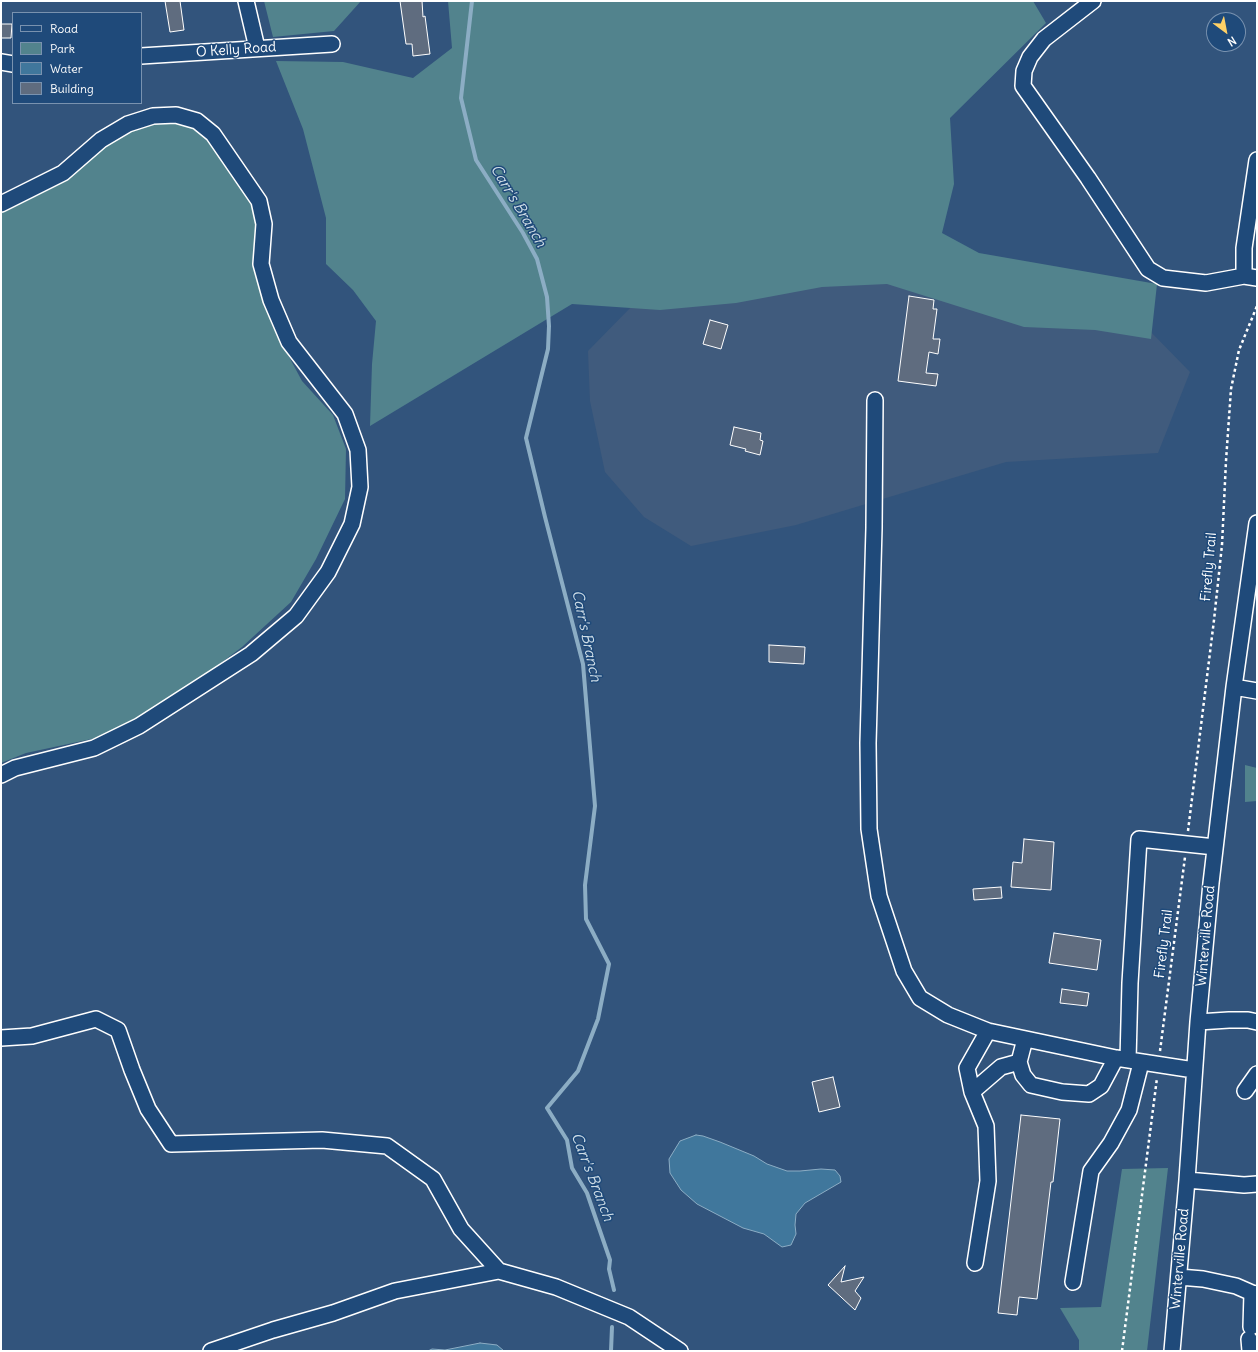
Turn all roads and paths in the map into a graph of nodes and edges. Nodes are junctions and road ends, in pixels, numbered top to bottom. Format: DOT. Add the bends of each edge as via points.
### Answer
graph roads {
  1 [pos="246,1"];
  2 [pos="1093,1"];
  3 [pos="332,44"];
  4 [pos="257,48"];
  5 [pos="142,56"];
  6 [pos="1,62"];
  7 [pos="12,64"];
  8 [pos="1257,160"];
  9 [pos="1,204"];
  10 [pos="1250,277"];
  11 [pos="1257,306"];
  12 [pos="875,400"];
  13 [pos="1257,523"];
  14 [pos="1254,557"];
  15 [pos="1234,687"];
  16 [pos="1257,691"];
  17 [pos="1,775"];
  18 [pos="1188,832"];
  19 [pos="1215,847"];
  20 [pos="1185,854"];
  21 [pos="1198,1022"];
  22 [pos="1257,1022"];
  23 [pos="988,1031"];
  24 [pos="1162,1037"];
  25 [pos="1,1038"];
  26 [pos="1025,1039"];
  27 [pos="1128,1060"];
  28 [pos="1019,1062"];
  29 [pos="1194,1070"];
  30 [pos="1257,1074"];
  31 [pos="1157,1081"];
  32 [pos="1245,1091"];
  33 [pos="972,1092"];
  34 [pos="1187,1180"];
  35 [pos="1257,1184"];
  36 [pos="975,1263"];
  37 [pos="499,1271"];
  38 [pos="1179,1277"];
  39 [pos="1073,1282"];
  40 [pos="1255,1293"];
  41 [pos="1250,1339"];
  42 [pos="211,1351"];
  43 [pos="680,1351"];
  44 [pos="1122,1351"];
  45 [pos="1172,1351"];
  1 -- 4 [label="street"];
  2 -- 10 [label="street" via="1044,39 1030,57 1024,71 1022,86 1088,178 1148,269 1163,278 1206,283"];
  3 -- 4 [label="street, O Kelly Road"];
  4 -- 5 [label="street, O Kelly Road"];
  6 -- 7 [label="street"];
  8 -- 10 [label="street" via="1244,248"];
  9 -- 17 [label="street" via="63,173 101,140 128,124 153,116 176,116 197,121 213,134 259,201 264,224 260,264 271,300 289,342 344,414 358,450 360,487 352,524 328,572 296,616 251,654 139,726 94,748 15,768"];
  11 -- 18 [label="path, Firefly Trail" via="1239,350 1231,389 1222,545"];
  12 -- 23 [label="street" via="868,829 879,896 904,971 920,998 948,1015"];
  13 -- 14 [label="street, Winterville Road"];
  14 -- 15 [label="street, Winterville Road"];
  15 -- 16 [label="street"];
  15 -- 19 [label="street, Winterville Road"];
  19 -- 21 [label="street, Winterville Road"];
  19 -- 27 [label="street" via="1139,838"];
  20 -- 24 [label="path, Firefly Trail"];
  21 -- 22 [label="street"];
  21 -- 29 [label="street, Winterville Road"];
  23 -- 26 [label="street"];
  23 -- 33 [label="street" via="967,1068"];
  25 -- 37 [label="street" via="32,1036 96,1019 118,1030 148,1109 172,1144 322,1140 387,1146 433,1179 461,1229"];
  26 -- 27 [label="street"];
  26 -- 28 [label="street"];
  27 -- 28 [label="street" via="1089,1094 1062,1092 1031,1085 1023,1075"];
  27 -- 29 [label="street"];
  27 -- 39 [label="street" via="1129,1110 1111,1143 1091,1171"];
  28 -- 33 [label="street" via="1001,1067"];
  29 -- 34 [label="street, Winterville Road"];
  30 -- 32 [label="street"];
  31 -- 44 [label="path"];
  33 -- 36 [label="street" via="986,1126 988,1181"];
  34 -- 35 [label="street"];
  34 -- 38 [label="street, Winterville Road"];
  37 -- 42 [label="street" via="395,1291"];
  37 -- 43 [label="street" via="556,1287 629,1317"];
  38 -- 40 [label="street" via="1236,1286"];
  38 -- 45 [label="street, Winterville Road"];
  40 -- 41 [label="street"];
}
